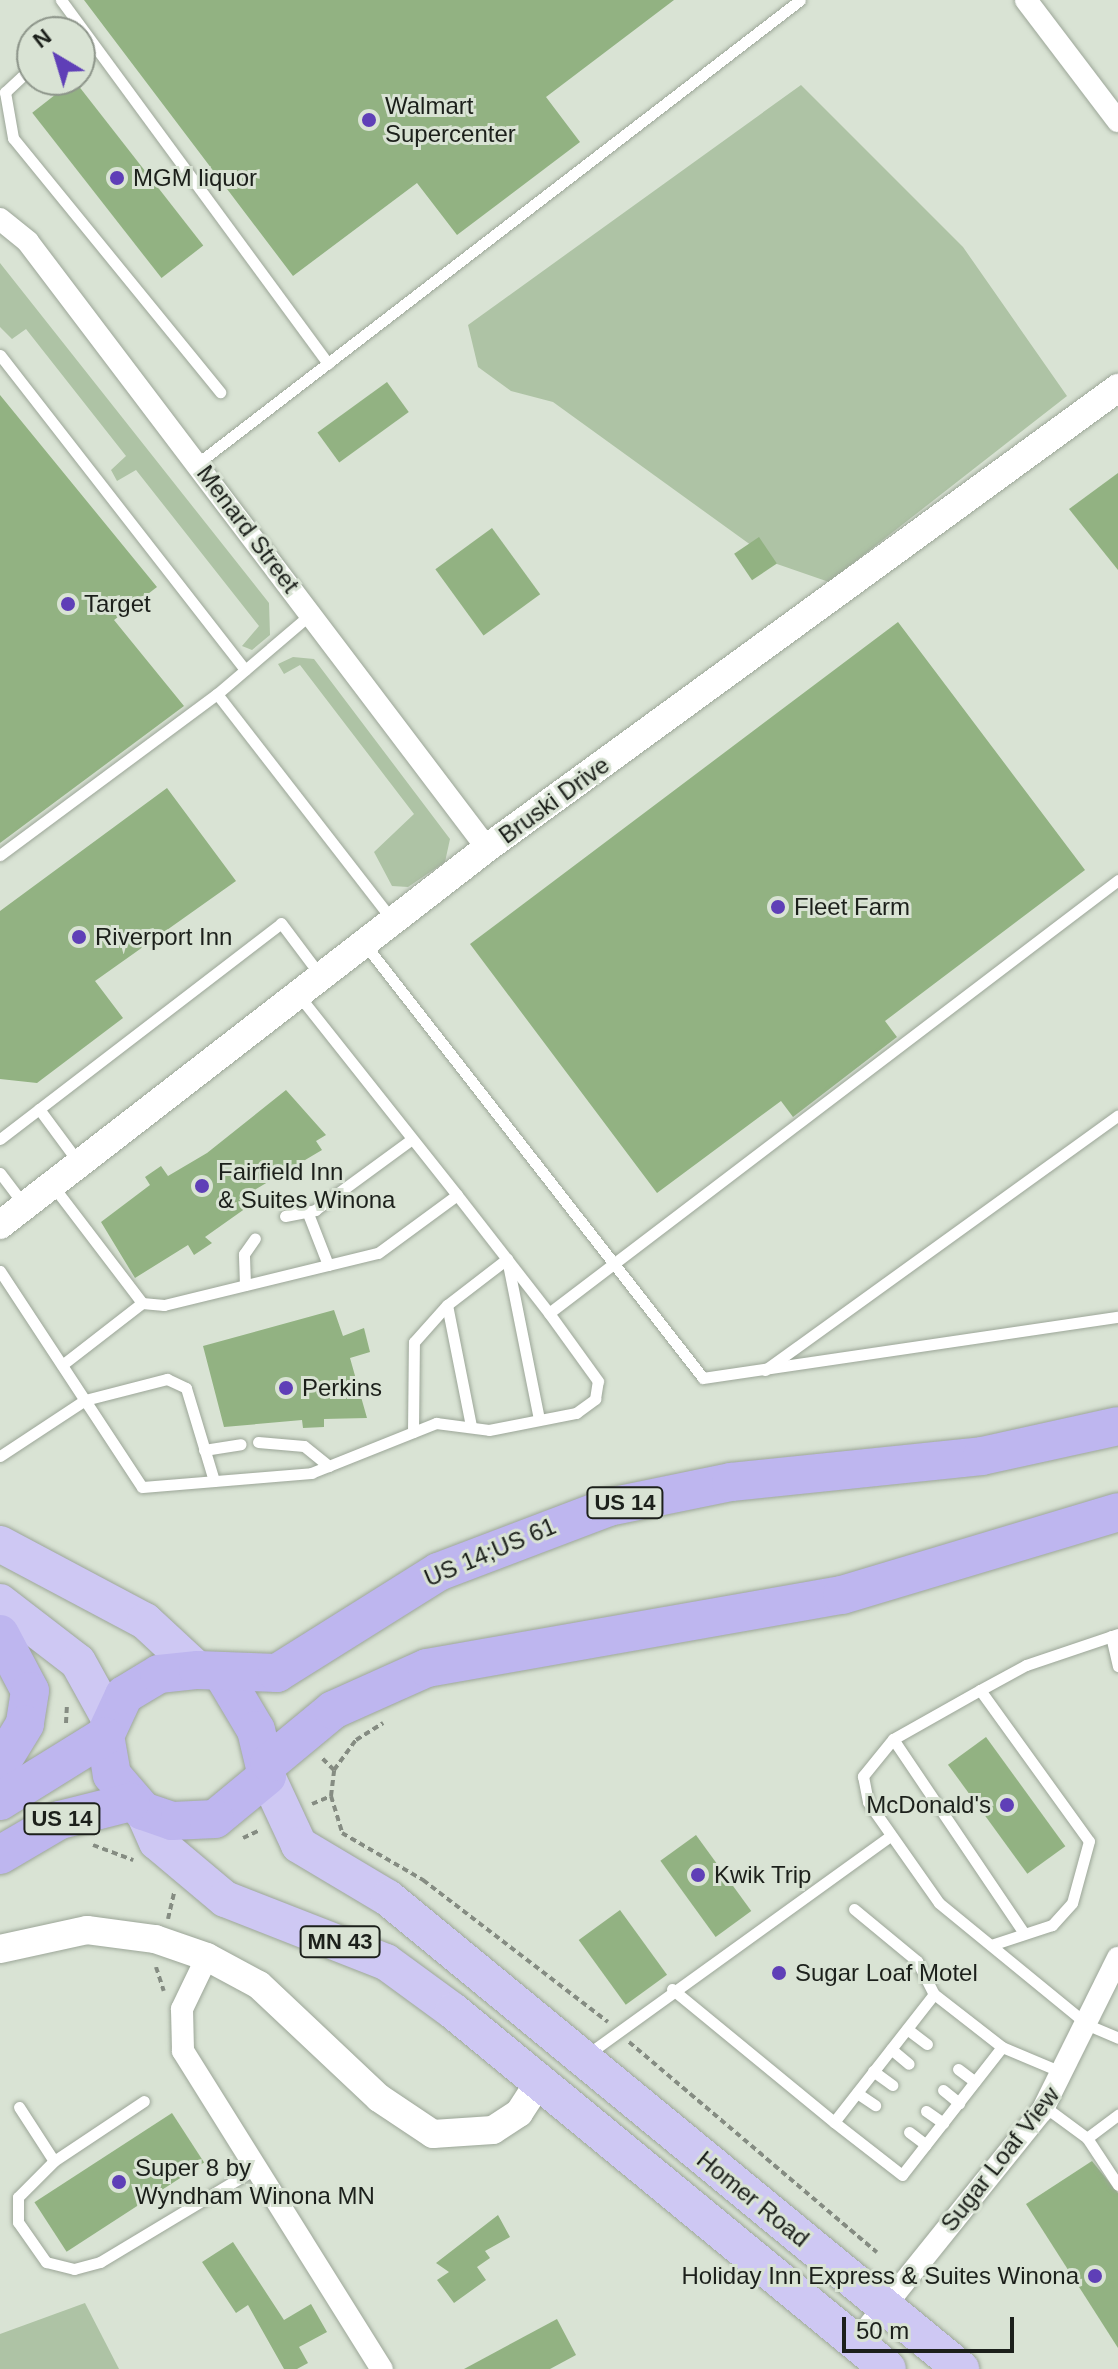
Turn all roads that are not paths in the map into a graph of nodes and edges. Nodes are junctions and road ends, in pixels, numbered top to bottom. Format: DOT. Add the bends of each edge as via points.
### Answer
graph roads {
  1 [pos="61,0"];
  2 [pos="800,0"];
  3 [pos="1026,0"];
  4 [pos="16,82"];
  5 [pos="1118,121"];
  6 [pos="0,219"];
  7 [pos="0,355"];
  8 [pos="328,363"];
  9 [pos="1118,388"];
  10 [pos="220,392"];
  11 [pos="198,463"];
  12 [pos="312,613"];
  13 [pos="245,670"];
  14 [pos="217,694"];
  15 [pos="487,848"];
  16 [pos="0,855"];
  17 [pos="1118,880"];
  18 [pos="395,924"];
  19 [pos="367,947"];
  20 [pos="324,980"];
  21 [pos="301,998"];
  22 [pos="39,1109"];
  23 [pos="1113,1118"];
  24 [pos="1118,1133"];
  25 [pos="0,1139"];
  26 [pos="412,1139"];
  27 [pos="80,1165"];
  28 [pos="0,1173"];
  29 [pos="53,1186"];
  30 [pos="457,1195"];
  31 [pos="25,1206"];
  32 [pos="307,1211"];
  33 [pos="285,1216"];
  34 [pos="0,1225"];
  35 [pos="255,1238"];
  36 [pos="507,1259"];
  37 [pos="328,1265"];
  38 [pos="610,1265"];
  39 [pos="0,1271"];
  40 [pos="245,1285"];
  41 [pos="142,1303"];
  42 [pos="447,1305"];
  43 [pos="549,1313"];
  44 [pos="1118,1317"];
  45 [pos="62,1365"];
  46 [pos="764,1371"];
  47 [pos="85,1400"];
  48 [pos="539,1419"];
  49 [pos="471,1426"];
  50 [pos="1118,1426"];
  51 [pos="413,1432"];
  52 [pos="258,1442"];
  53 [pos="241,1444"];
  54 [pos="204,1450"];
  55 [pos="0,1456"];
  56 [pos="329,1466"];
  57 [pos="214,1481"];
  58 [pos="1118,1512"];
  59 [pos="5,1550"];
  60 [pos="0,1602"];
  61 [pos="0,1634"];
  62 [pos="1115,1635"];
  63 [pos="1118,1666"];
  64 [pos="210,1672"];
  65 [pos="980,1690"];
  66 [pos="107,1727"];
  67 [pos="893,1739"];
  68 [pos="0,1765"];
  69 [pos="268,1770"];
  70 [pos="0,1801"];
  71 [pos="137,1807"];
  72 [pos="890,1836"];
  73 [pos="0,1855"];
  74 [pos="854,1909"];
  75 [pos="1024,1933"];
  76 [pos="991,1945"];
  77 [pos="0,1949"];
  78 [pos="207,1957"];
  79 [pos="1118,1958"];
  80 [pos="672,1989"];
  81 [pos="934,1994"];
  82 [pos="1088,2025"];
  83 [pos="907,2029"];
  84 [pos="1118,2038"];
  85 [pos="927,2044"];
  86 [pos="1002,2047"];
  87 [pos="891,2049"];
  88 [pos="581,2060"];
  89 [pos="909,2064"];
  90 [pos="958,2069"];
  91 [pos="873,2071"];
  92 [pos="1065,2073"];
  93 [pos="975,2082"];
  94 [pos="537,2085"];
  95 [pos="892,2085"];
  96 [pos="943,2090"];
  97 [pos="857,2093"];
  98 [pos="144,2101"];
  99 [pos="959,2103"];
  100 [pos="875,2105"];
  101 [pos="19,2107"];
  102 [pos="1045,2107"];
  103 [pos="926,2111"];
  104 [pos="1118,2115"];
  105 [pos="834,2122"];
  106 [pos="943,2123"];
  107 [pos="909,2132"];
  108 [pos="1087,2138"];
  109 [pos="926,2145"];
  110 [pos="54,2161"];
  111 [pos="253,2170"];
  112 [pos="1118,2185"];
  113 [pos="886,2307"];
  114 [pos="856,2342"];
  115 [pos="382,2369"];
  116 [pos="888,2369"];
  117 [pos="961,2369"];
  1 -- 8 [label="lane"];
  2 -- 8 [label="lane"];
  3 -- 5 [label="street"];
  4 -- 10 [label="lane" via="5,92 13,138"];
  6 -- 11 [label="street, Menard Street" via="28,242"];
  7 -- 13 [label="lane"];
  8 -- 11 [label="lane"];
  9 -- 15 [label="street, Bruski Drive"];
  11 -- 12 [label="street, Menard Street"];
  12 -- 13 [label="lane"];
  12 -- 15 [label="street, Menard Street"];
  13 -- 14 [label="lane"];
  14 -- 16 [label="lane"];
  14 -- 18 [label="lane"];
  15 -- 18 [label="street, Bruski Drive"];
  17 -- 38 [label="lane"];
  18 -- 19 [label="street, Bruski Drive"];
  19 -- 20 [label="street, Bruski Drive"];
  19 -- 38 [label="lane"];
  20 -- 21 [label="street, Bruski Drive"];
  20 -- 22 [label="lane" via="281,923"];
  21 -- 26 [label="lane"];
  21 -- 27 [label="street, Bruski Drive"];
  22 -- 25 [label="lane"];
  22 -- 27 [label="lane"];
  23 -- 24 [label="lane"];
  23 -- 46 [label="lane"];
  26 -- 30 [label="lane"];
  26 -- 32 [label="lane"];
  27 -- 29 [label="street, Bruski Drive"];
  28 -- 31 [label="lane"];
  29 -- 31 [label="street, Bruski Drive"];
  29 -- 41 [label="lane"];
  30 -- 36 [label="lane"];
  30 -- 37 [label="lane" via="378,1253"];
  31 -- 34 [label="street, Bruski Drive"];
  32 -- 33 [label="lane"];
  32 -- 37 [label="lane"];
  35 -- 40 [label="lane" via="244,1254"];
  36 -- 42 [label="lane"];
  36 -- 43 [label="lane"];
  36 -- 48 [label="lane"];
  37 -- 40 [label="lane"];
  38 -- 43 [label="lane"];
  38 -- 46 [label="lane" via="703,1378"];
  39 -- 45 [label="lane"];
  40 -- 41 [label="lane" via="164,1305"];
  41 -- 45 [label="lane"];
  42 -- 49 [label="lane"];
  42 -- 51 [label="lane" via="414,1342"];
  43 -- 48 [label="lane" via="599,1390 576,1413"];
  44 -- 46 [label="lane"];
  45 -- 47 [label="lane"];
  47 -- 54 [label="lane" via="167,1379 178,1382"];
  47 -- 55 [label="lane"];
  47 -- 57 [label="lane" via="142,1487"];
  48 -- 49 [label="lane" via="489,1430"];
  49 -- 51 [label="lane" via="436,1423"];
  50 -- 64 [label="highway, US 14;US 61 / US 14" via="1065,1440 731,1482 609,1507 438,1572 293,1666"];
  51 -- 56 [label="lane"];
  52 -- 56 [label="lane" via="304,1446"];
  53 -- 54 [label="lane"];
  54 -- 57 [label="lane"];
  56 -- 57 [label="lane"];
  58 -- 69 [label="highway, US 14" via="842,1595 427,1668 333,1710"];
  59 -- 64 [label="main road" via="145,1621"];
  60 -- 66 [label="main road" via="78,1662"];
  61 -- 68 [label="highway" via="30,1691 25,1724"];
  62 -- 63 [label="lane"];
  62 -- 65 [label="lane" via="1026,1665"];
  64 -- 66 [label="highway, US 14;US 61 / US 14" via="147,1679"];
  64 -- 69 [label="highway"];
  65 -- 67 [label="lane"];
  65 -- 75 [label="lane" via="1089,1841 1072,1903 1052,1925"];
  66 -- 70 [label="highway, US 14;US 61 / US 14"];
  66 -- 71 [label="highway, US 14" via="112,1775"];
  67 -- 72 [label="lane" via="863,1776 868,1802"];
  67 -- 75 [label="lane"];
  69 -- 71 [label="highway, US 14" via="215,1819 172,1821"];
  69 -- 88 [label="main road, MN 43" via="299,1845 388,1898"];
  71 -- 73 [label="highway, US 14" via="60,1820"];
  71 -- 94 [label="main road, MN 43" via="157,1842 225,1899 386,1962"];
  72 -- 76 [label="lane" via="939,1903"];
  72 -- 80 [label="lane"];
  74 -- 81 [label="lane" via="917,1961"];
  75 -- 76 [label="lane"];
  76 -- 82 [label="lane"];
  77 -- 78 [label="street" via="87,1930"];
  78 -- 94 [label="street" via="259,1985 379,2098 433,2134 493,2130 519,2113"];
  78 -- 111 [label="street" via="182,2009 183,2051"];
  79 -- 82 [label="street, Sugar Loaf View"];
  80 -- 88 [label="lane"];
  80 -- 105 [label="lane"];
  81 -- 83 [label="lane"];
  81 -- 86 [label="lane"];
  82 -- 84 [label="lane"];
  82 -- 92 [label="street, Sugar Loaf View"];
  83 -- 85 [label="lane"];
  83 -- 87 [label="lane"];
  86 -- 92 [label="lane"];
  86 -- 93 [label="lane"];
  87 -- 89 [label="lane"];
  87 -- 91 [label="lane"];
  88 -- 113 [label="main road, Homer Road / MN 43"];
  90 -- 93 [label="lane"];
  91 -- 95 [label="lane"];
  91 -- 97 [label="lane"];
  92 -- 102 [label="street, Sugar Loaf View"];
  93 -- 99 [label="lane"];
  94 -- 114 [label="main road, Homer Road / MN 43"];
  96 -- 99 [label="lane"];
  97 -- 100 [label="lane"];
  97 -- 105 [label="lane"];
  98 -- 110 [label="lane"];
  99 -- 106 [label="lane"];
  101 -- 110 [label="lane"];
  102 -- 108 [label="lane"];
  102 -- 113 [label="street, Sugar Loaf View"];
  103 -- 106 [label="lane"];
  104 -- 108 [label="lane"];
  105 -- 109 [label="lane" via="902,2175"];
  106 -- 109 [label="lane"];
  107 -- 109 [label="lane"];
  108 -- 112 [label="lane"];
  110 -- 111 [label="lane" via="18,2197 18,2222 46,2262 74,2269 100,2262"];
  111 -- 115 [label="street"];
  113 -- 114 [label="street, Sugar Loaf View"];
  113 -- 117 [label="main road, Homer Road / MN 43"];
  114 -- 116 [label="main road, Homer Road / MN 43"];
}
